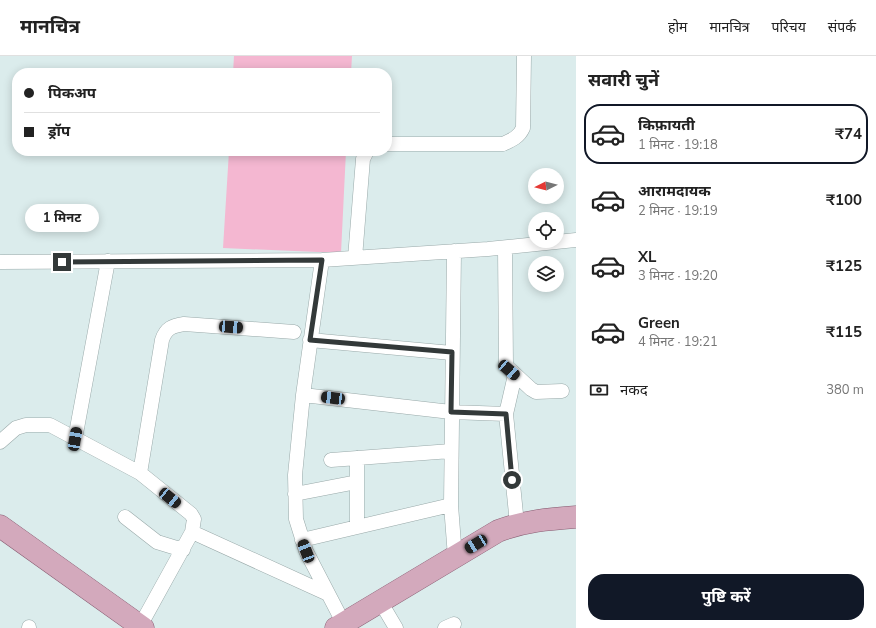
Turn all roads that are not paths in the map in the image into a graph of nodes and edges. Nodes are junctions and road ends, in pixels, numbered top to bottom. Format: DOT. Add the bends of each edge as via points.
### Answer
graph roads {
  1 [pos="524,56"];
  2 [pos="392,144"];
  3 [pos="364,156"];
  4 [pos="576,240"];
  5 [pos="505,248"];
  6 [pos="454,251"];
  7 [pos="355,258"];
  8 [pos="322,260"];
  9 [pos="108,261"];
  10 [pos="0,262"];
  11 [pos="294,332"];
  12 [pos="310,340"];
  13 [pos="452,352"];
  14 [pos="516,375"];
  15 [pos="562,391"];
  16 [pos="303,395"];
  17 [pos="451,412"];
  18 [pos="506,414"];
  19 [pos="75,439"];
  20 [pos="0,442"];
  21 [pos="451,451"];
  22 [pos="357,458"];
  23 [pos="331,460"];
  24 [pos="140,473"];
  25 [pos="357,482"];
  26 [pos="295,494"];
  27 [pos="451,505"];
  28 [pos="125,517"];
  29 [pos="576,517"];
  30 [pos="517,524"];
  31 [pos="0,526"];
  32 [pos="357,527"];
  33 [pos="192,532"];
  34 [pos="302,540"];
  35 [pos="183,550"];
  36 [pos="455,557"];
  37 [pos="328,594"];
  38 [pos="380,601"];
  39 [pos="341,627"];
  40 [pos="140,628"];
  41 [pos="396,628"];
  1 -- 2 [label="street" via="523,128 513,140 503,144"];
  3 -- 7 [label="street"];
  4 -- 5 [label="street"];
  5 -- 6 [label="street"];
  5 -- 14 [label="street" via="505,360 509,370"];
  6 -- 7 [label="street"];
  6 -- 13 [label="street"];
  7 -- 8 [label="street"];
  8 -- 9 [label="street"];
  8 -- 12 [label="street"];
  9 -- 10 [label="street"];
  9 -- 19 [label="street"];
  11 -- 24 [label="street" via="184,324 172,326 165,331"];
  12 -- 13 [label="street"];
  12 -- 16 [label="street"];
  13 -- 17 [label="street"];
  14 -- 15 [label="street" via="536,392"];
  14 -- 18 [label="street"];
  16 -- 17 [label="street"];
  16 -- 26 [label="street"];
  17 -- 18 [label="street"];
  17 -- 21 [label="street"];
  18 -- 30 [label="street"];
  19 -- 20 [label="street" via="50,425 39,424 16,428"];
  19 -- 24 [label="street"];
  21 -- 22 [label="street"];
  21 -- 27 [label="street"];
  22 -- 23 [label="street"];
  22 -- 25 [label="street"];
  24 -- 33 [label="street" via="191,514 194,519"];
  25 -- 26 [label="street"];
  25 -- 32 [label="street"];
  26 -- 34 [label="street" via="296,519"];
  27 -- 32 [label="street"];
  27 -- 36 [label="street"];
  28 -- 35 [label="street" via="157,542"];
  29 -- 30 [label="main road"];
  30 -- 36 [label="main road" via="498,531"];
  31 -- 40 [label="main road"];
  32 -- 34 [label="street"];
  33 -- 35 [label="street"];
  33 -- 37 [label="street"];
  34 -- 37 [label="street"];
  35 -- 40 [label="street"];
  36 -- 38 [label="main road"];
  37 -- 39 [label="street"];
  38 -- 39 [label="main road"];
  38 -- 41 [label="street"];
}
